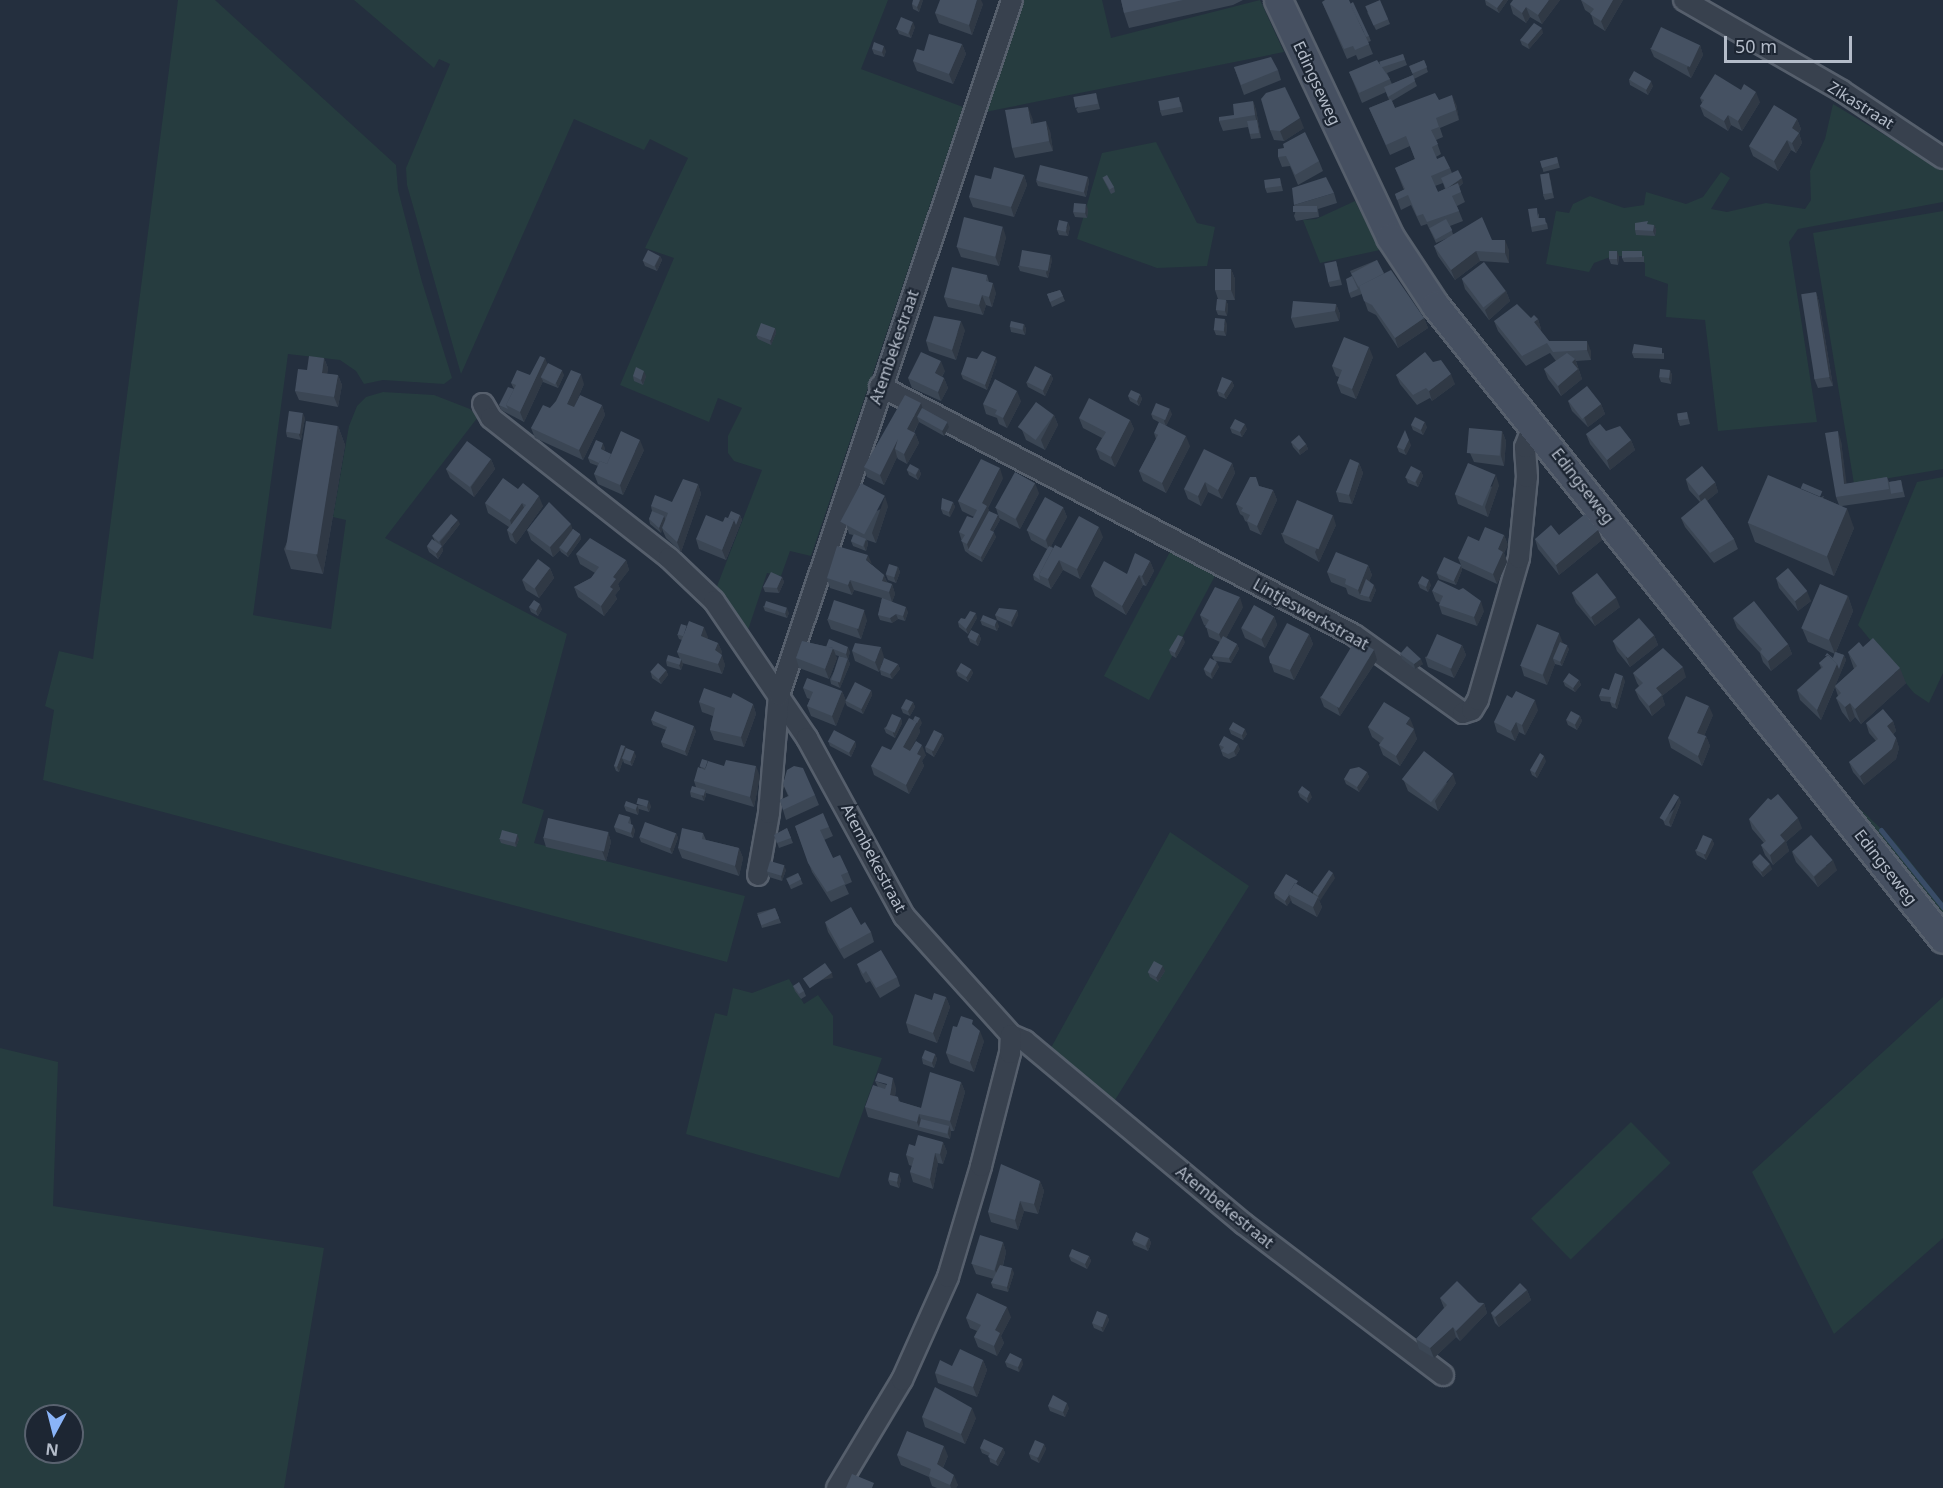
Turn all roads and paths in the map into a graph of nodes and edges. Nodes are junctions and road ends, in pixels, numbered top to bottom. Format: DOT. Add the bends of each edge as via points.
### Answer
graph roads {
  1 [pos="1012,0"];
  2 [pos="1278,0"];
  3 [pos="1684,0"];
  4 [pos="1943,158"];
  5 [pos="880,386"];
  6 [pos="483,404"];
  7 [pos="1534,424"];
  8 [pos="779,695"];
  9 [pos="759,875"];
  10 [pos="1943,939"];
  11 [pos="1011,1035"];
  12 [pos="1443,1375"];
  13 [pos="837,1488"];
  1 -- 5 [label="street, Atembekestraat"];
  2 -- 7 [label="main road, Edingseweg" via="1390,237 1435,305"];
  3 -- 4 [label="street, Zikastraat" via="1842,91"];
  5 -- 7 [label="street, Lintjeswerkstraat" via="1354,635 1463,713 1472,710 1478,699 1519,558 1527,477 1525,447"];
  5 -- 8 [label="street, Atembekestraat"];
  6 -- 8 [label="street, Atembekestraat" via="491,418 669,558 710,597"];
  7 -- 10 [label="main road, Edingseweg"];
  8 -- 9 [label="street, Atembekestraat" via="771,801"];
  8 -- 11 [label="street, Atembekestraat" via="842,799 904,916"];
  11 -- 12 [label="street, Atembekestraat" via="1025,1041 1244,1224"];
  11 -- 13 [label="street" via="1010,1053 981,1166 948,1277 902,1380"];
}
